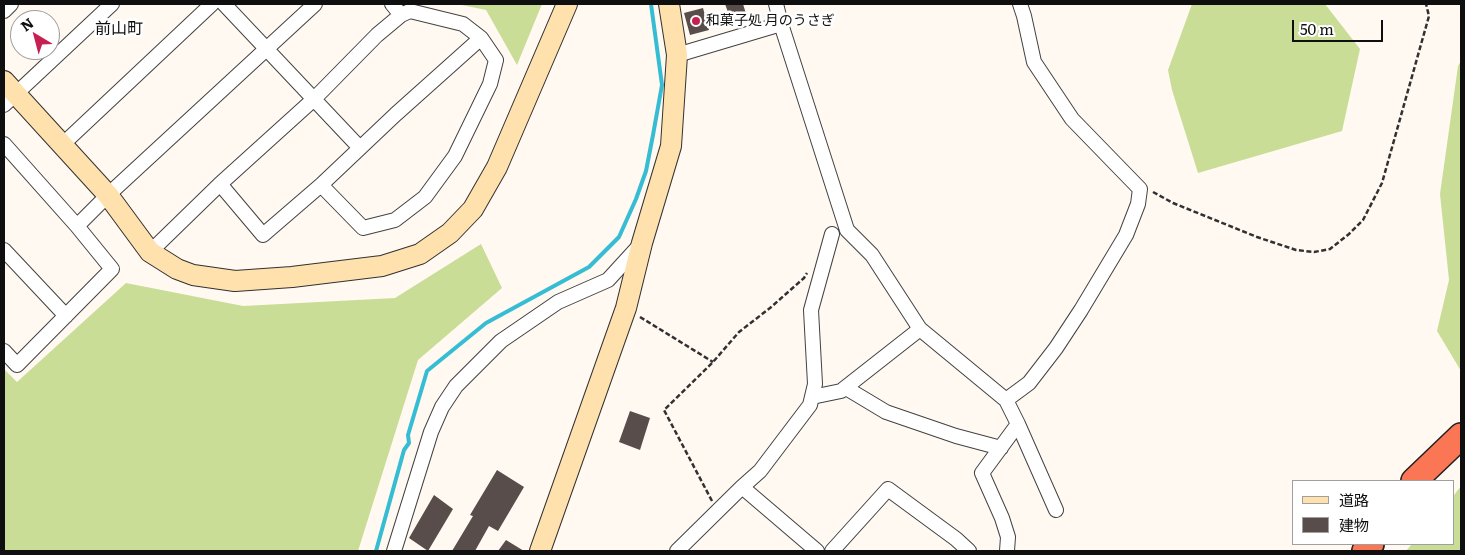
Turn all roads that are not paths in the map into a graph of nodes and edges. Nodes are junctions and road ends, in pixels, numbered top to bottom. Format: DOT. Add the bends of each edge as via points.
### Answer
graph roads {
  1 [pos="11,4"];
  2 [pos="112,4"];
  3 [pos="212,4"];
  4 [pos="224,4"];
  5 [pos="315,4"];
  6 [pos="392,4"];
  7 [pos="567,4"];
  8 [pos="669,4"];
  9 [pos="776,4"];
  10 [pos="1020,4"];
  11 [pos="4,11"];
  12 [pos="401,15"];
  13 [pos="781,24"];
  14 [pos="481,38"];
  15 [pos="267,49"];
  16 [pos="677,55"];
  17 [pos="8,93"];
  18 [pos="314,99"];
  19 [pos="4,144"];
  20 [pos="62,145"];
  21 [pos="360,148"];
  22 [pos="220,184"];
  23 [pos="320,185"];
  24 [pos="108,195"];
  25 [pos="77,226"];
  26 [pos="832,234"];
  27 [pos="642,243"];
  28 [pos="4,250"];
  29 [pos="150,252"];
  30 [pos="66,316"];
  31 [pos="920,329"];
  32 [pos="4,351"];
  33 [pos="846,388"];
  34 [pos="812,398"];
  35 [pos="1006,400"];
  36 [pos="1018,424"];
  37 [pos="1461,436"];
  38 [pos="1461,447"];
  39 [pos="1001,448"];
  40 [pos="1461,455"];
  41 [pos="1415,480"];
  42 [pos="1426,480"];
  43 [pos="1433,480"];
  44 [pos="742,487"];
  45 [pos="1056,510"];
  46 [pos="394,551"];
  47 [pos="540,551"];
  48 [pos="677,551"];
  49 [pos="817,551"];
  50 [pos="832,551"];
  51 [pos="969,551"];
  52 [pos="1007,551"];
  1 -- 11 [label="street"];
  2 -- 17 [label="street"];
  3 -- 20 [label="street"];
  4 -- 15 [label="street"];
  5 -- 15 [label="street"];
  6 -- 12 [label="street"];
  7 -- 29 [label="street" via="497,167 473,209 450,233 420,254 382,266 235,281 193,275"];
  8 -- 16 [label="street"];
  9 -- 13 [label="street"];
  10 -- 35 [label="street" via="1034,62 1072,119 1140,189 1126,235 1081,310 1029,383"];
  12 -- 14 [label="street" via="410,10 463,24"];
  12 -- 18 [label="street"];
  13 -- 16 [label="street"];
  13 -- 31 [label="street" via="847,230 872,255"];
  14 -- 21 [label="street"];
  14 -- 23 [label="street" via="496,60 490,84 455,156 425,198 395,220 363,228"];
  15 -- 18 [label="street"];
  15 -- 24 [label="street"];
  16 -- 27 [label="street" via="671,146"];
  17 -- 20 [label="street"];
  18 -- 21 [label="street"];
  18 -- 22 [label="street"];
  19 -- 25 [label="street"];
  20 -- 24 [label="street"];
  21 -- 23 [label="street"];
  22 -- 23 [label="street" via="263,234"];
  22 -- 29 [label="street"];
  24 -- 25 [label="street"];
  24 -- 29 [label="street"];
  25 -- 30 [label="street" via="112,270"];
  26 -- 34 [label="street" via="811,310 815,384"];
  27 -- 46 [label="street" via="608,280 558,302 501,341 456,386 442,407 432,432"];
  27 -- 47 [label="street" via="626,308"];
  28 -- 30 [label="street"];
  30 -- 32 [label="street" via="17,365"];
  31 -- 33 [label="street"];
  31 -- 35 [label="street"];
  33 -- 34 [label="street"];
  33 -- 39 [label="street" via="886,412"];
  34 -- 44 [label="street" via="760,471"];
  35 -- 36 [label="street"];
  36 -- 39 [label="street"];
  36 -- 45 [label="street"];
  37 -- 41 [label="highway"];
  38 -- 42 [label="highway"];
  39 -- 52 [label="street" via="982,473 1002,518 1008,537"];
  40 -- 43 [label="highway"];
  44 -- 48 [label="street"];
  44 -- 49 [label="street"];
  50 -- 51 [label="street" via="888,489"];
}
